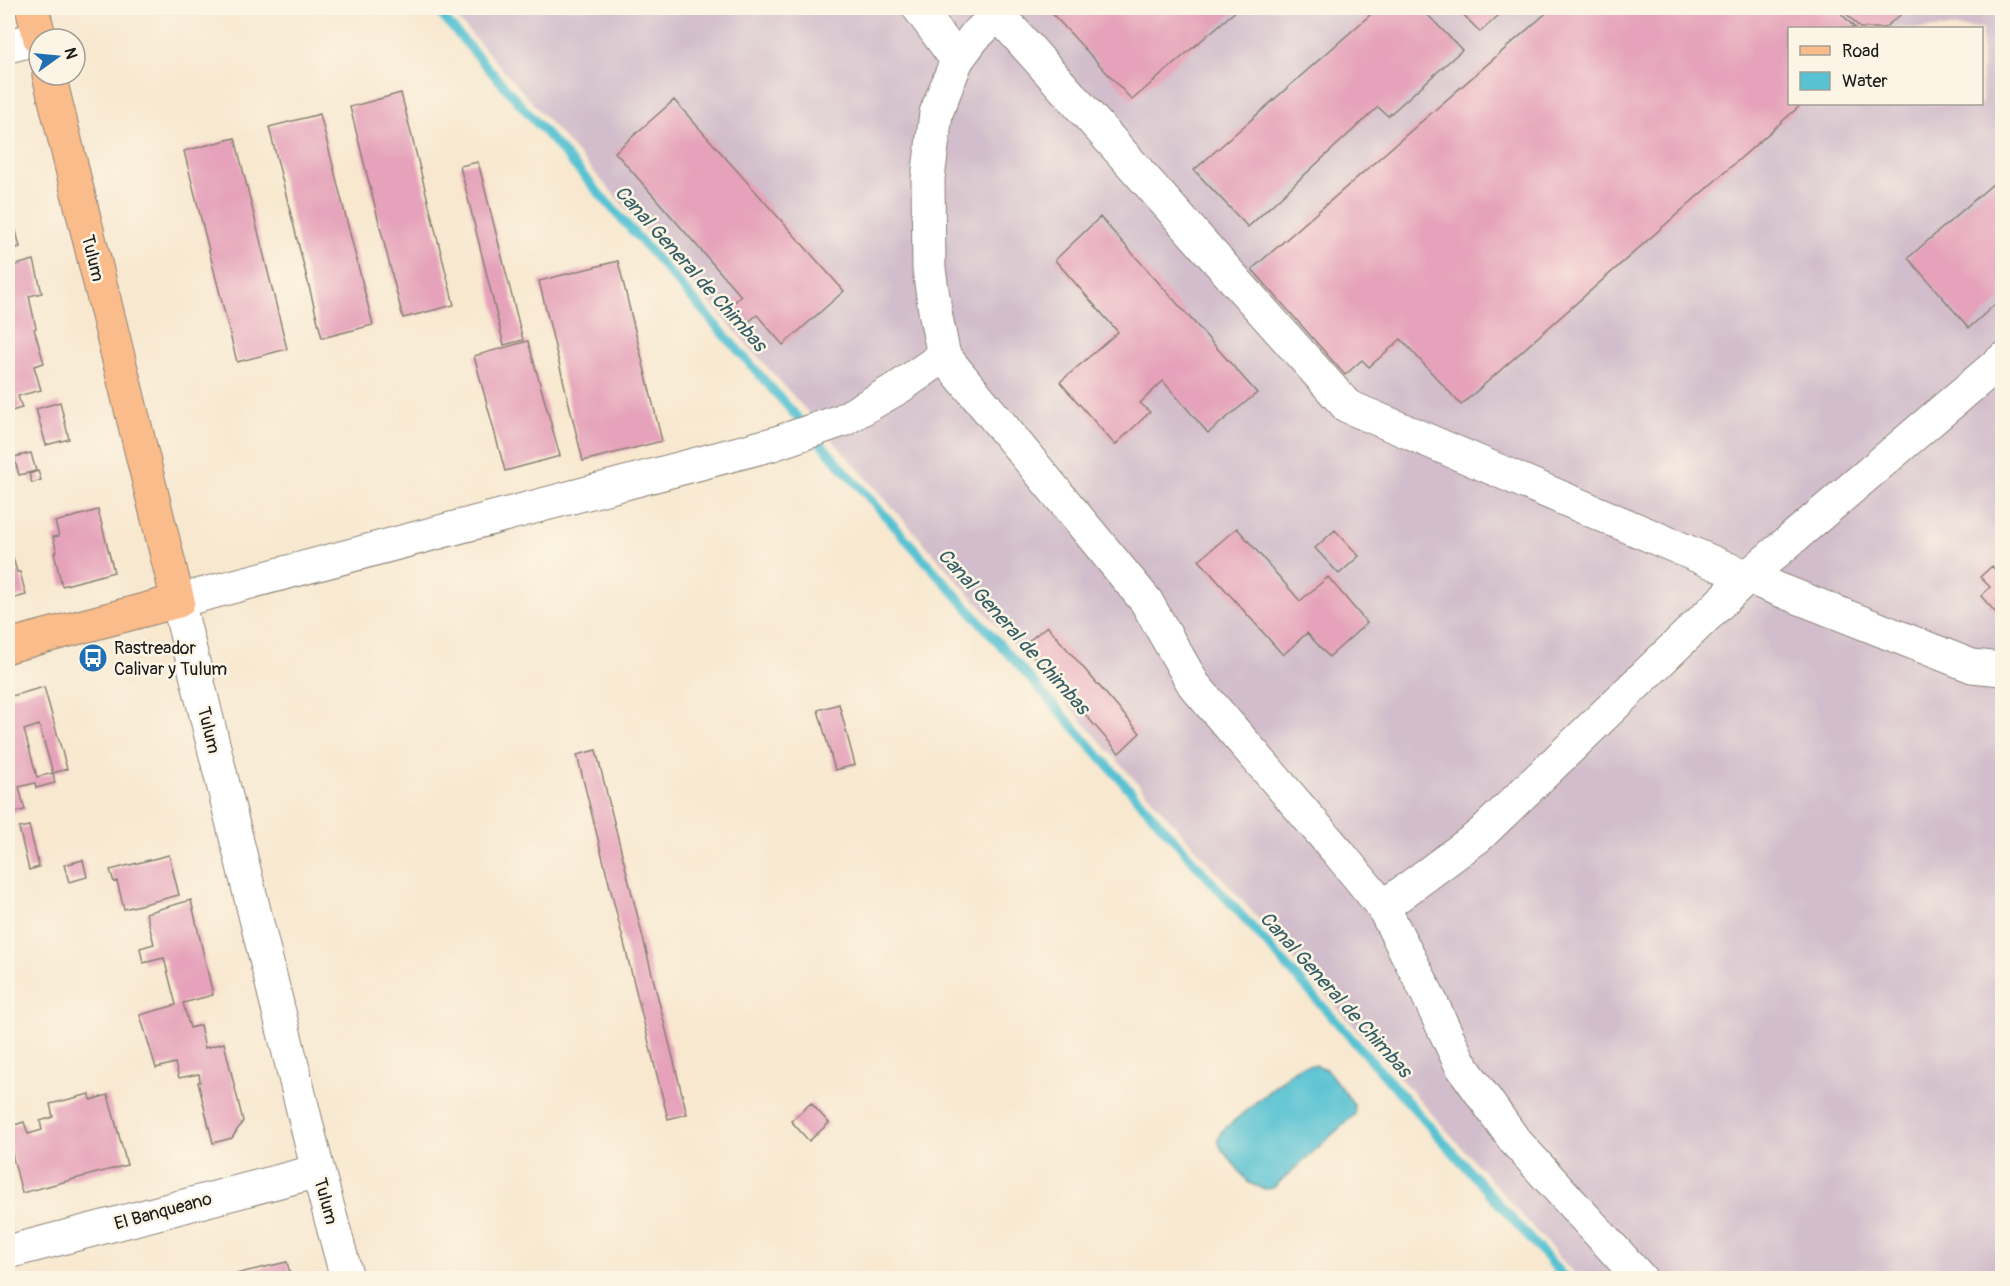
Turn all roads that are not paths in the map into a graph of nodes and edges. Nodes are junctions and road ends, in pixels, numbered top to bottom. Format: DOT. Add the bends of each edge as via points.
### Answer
graph roads {
  1 [pos="919,8"];
  2 [pos="27,34"];
  3 [pos="8,46"];
  4 [pos="957,60"];
  5 [pos="52,87"];
  6 [pos="944,356"];
  7 [pos="2002,360"];
  8 [pos="1747,577"];
  9 [pos="178,601"];
  10 [pos="8,646"];
  11 [pos="2002,669"];
  12 [pos="1383,907"];
  13 [pos="318,1171"];
  14 [pos="8,1252"];
  15 [pos="347,1278"];
  16 [pos="1640,1278"];
  1 -- 4 [label="street"];
  2 -- 3 [label="street"];
  4 -- 6 [label="street" via="936,113 928,179 929,269"];
  4 -- 8 [label="street" via="998,14 1347,406"];
  5 -- 9 [label="main road, Tulum"];
  6 -- 9 [label="street" via="843,420 773,444"];
  6 -- 12 [label="street" via="1146,601 1194,685"];
  7 -- 8 [label="street"];
  8 -- 11 [label="street" via="1972,666"];
  8 -- 12 [label="street" via="1479,836"];
  9 -- 10 [label="main road"];
  9 -- 13 [label="street, Tulum"];
  12 -- 16 [label="street" via="1461,1065 1515,1141"];
  13 -- 14 [label="street, El Banqueano"];
  13 -- 15 [label="street, Tulum"];
}
